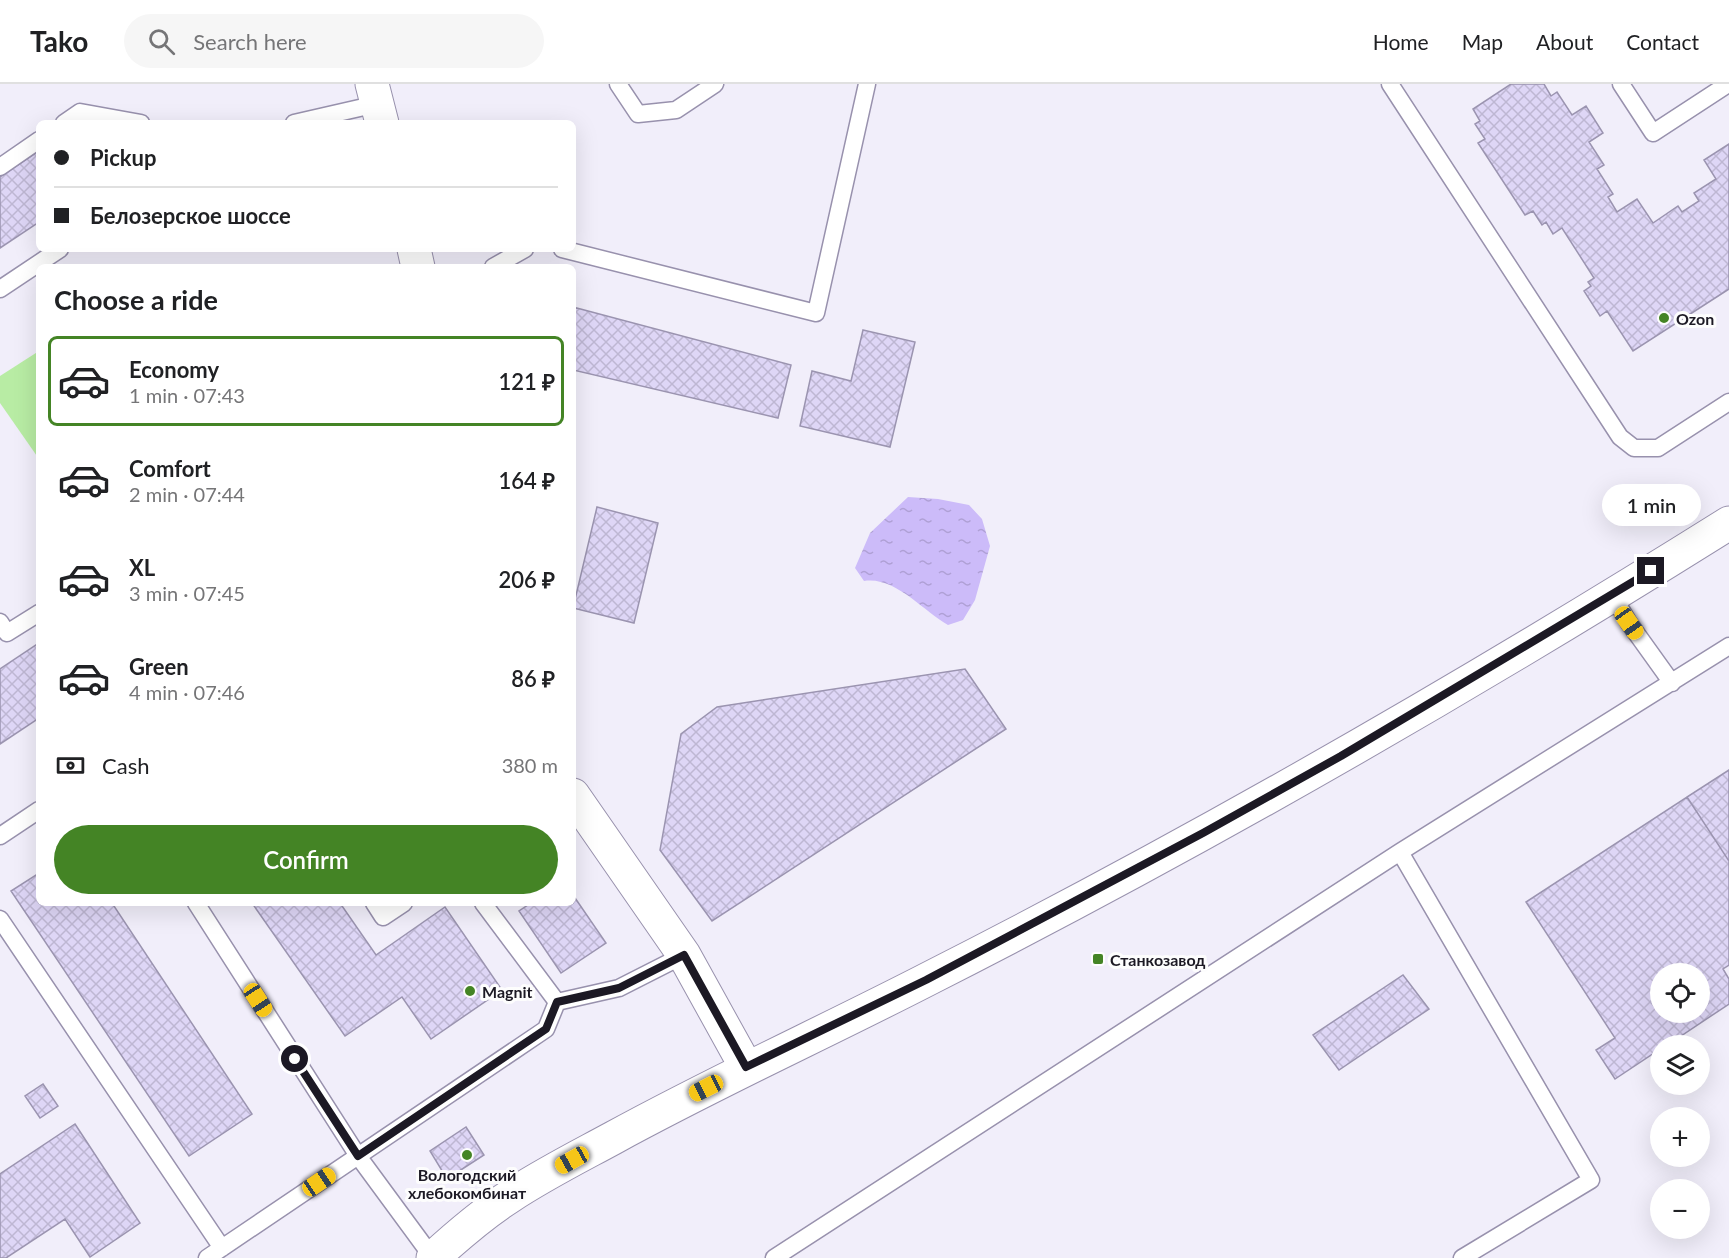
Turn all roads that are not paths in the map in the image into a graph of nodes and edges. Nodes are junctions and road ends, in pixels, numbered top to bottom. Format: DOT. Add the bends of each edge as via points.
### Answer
graph roads {
  1 [pos="618,84"];
  2 [pos="715,84"];
  3 [pos="867,84"];
  4 [pos="1621,84"];
  5 [pos="1728,84"];
  6 [pos="1397,86"];
  7 [pos="377,104"];
  8 [pos="68,120"];
  9 [pos="124,120"];
  10 [pos="307,120"];
  11 [pos="36,142"];
  12 [pos="0,167"];
  13 [pos="56,252"];
  14 [pos="520,252"];
  15 [pos="574,252"];
  16 [pos="38,264"];
  17 [pos="498,264"];
  18 [pos="36,265"];
  19 [pos="0,289"];
  20 [pos="1729,402"];
  21 [pos="1729,523"];
  22 [pos="1613,596"];
  23 [pos="36,614"];
  24 [pos="2,631"];
  25 [pos="1729,646"];
  26 [pos="1672,683"];
  27 [pos="576,799"];
  28 [pos="36,812"];
  29 [pos="0,836"];
  30 [pos="1400,852"];
  31 [pos="198,906"];
  32 [pos="376,906"];
  33 [pos="400,906"];
  34 [pos="485,906"];
  35 [pos="0,919"];
  36 [pos="684,955"];
  37 [pos="557,1002"];
  38 [pos="746,1067"];
  39 [pos="358,1156"];
  40 [pos="222,1248"];
  41 [pos="207,1258"];
  42 [pos="433,1258"];
  43 [pos="774,1258"];
  44 [pos="1462,1258"];
  1 -- 2 [label="lane" via="638,114 675,110"];
  3 -- 15 [label="lane" via="816,313"];
  4 -- 5 [label="lane" via="1653,133"];
  6 -- 20 [label="lane" via="1620,437 1634,448 1658,448"];
  7 -- 10 [label="lane"];
  8 -- 9 [label="lane" via="80,112"];
  11 -- 12 [label="lane"];
  13 -- 16 [label="lane"];
  14 -- 17 [label="lane"];
  18 -- 19 [label="lane"];
  21 -- 22 [label="main road"];
  22 -- 26 [label="lane"];
  22 -- 38 [label="main road" via="1341,756 1103,887 926,980"];
  23 -- 24 [label="lane"];
  25 -- 26 [label="lane"];
  26 -- 30 [label="lane"];
  27 -- 36 [label="main road"];
  28 -- 29 [label="lane"];
  30 -- 43 [label="lane"];
  30 -- 44 [label="lane" via="1591,1180"];
  31 -- 39 [label="lane"];
  32 -- 33 [label="lane" via="383,917"];
  34 -- 37 [label="lane"];
  35 -- 40 [label="lane"];
  36 -- 37 [label="lane" via="619,988"];
  36 -- 38 [label="main road"];
  37 -- 39 [label="lane" via="546,1029"];
  38 -- 42 [label="main road" via="507,1198"];
  39 -- 40 [label="lane"];
  39 -- 42 [label="lane"];
  40 -- 41 [label="lane"];
}
